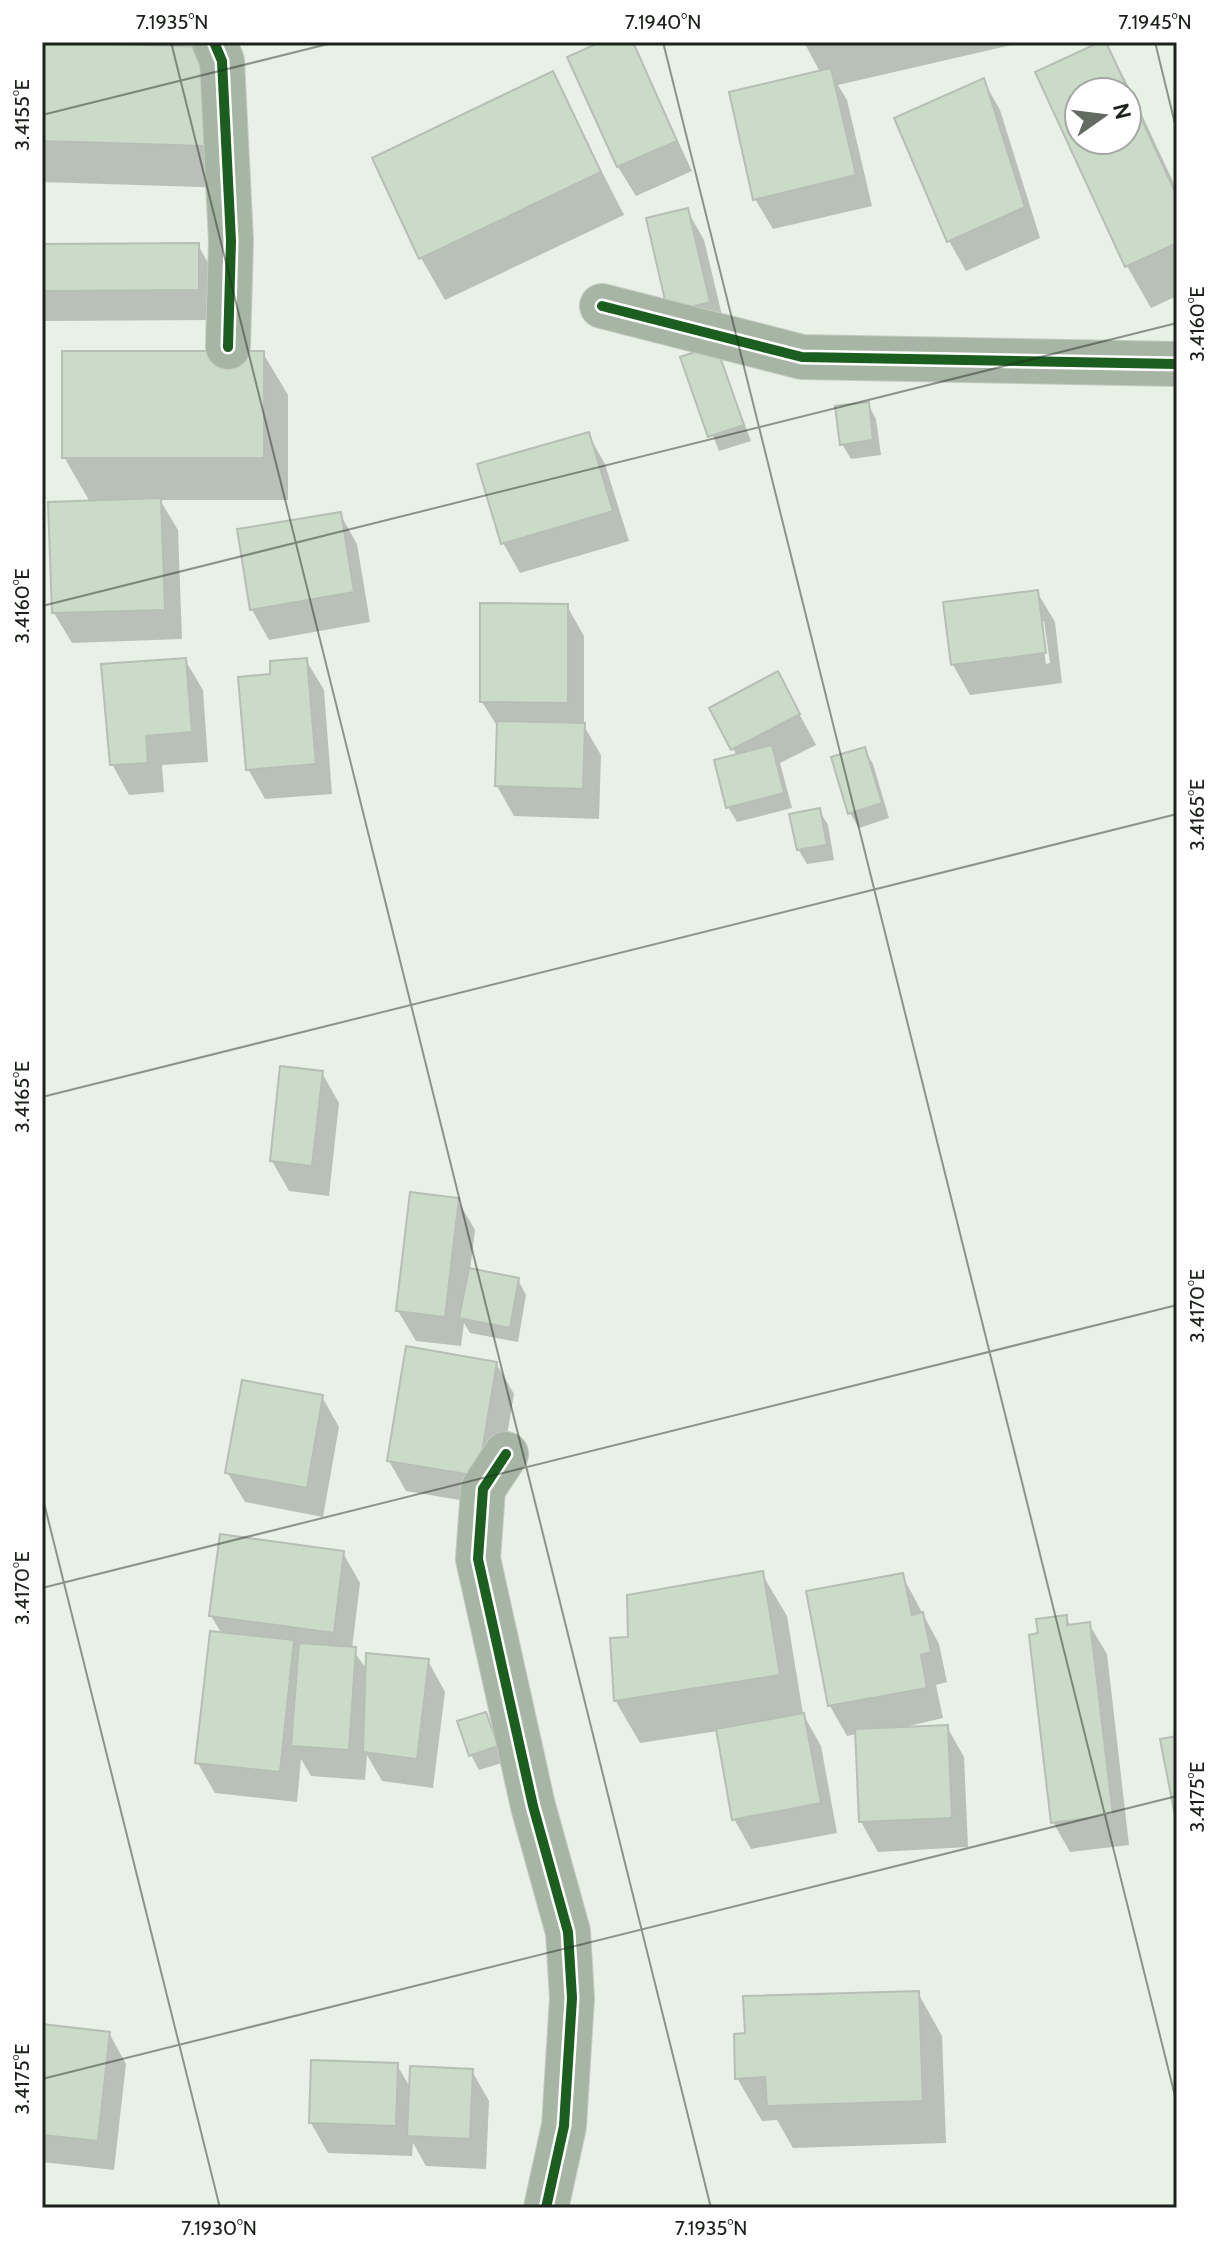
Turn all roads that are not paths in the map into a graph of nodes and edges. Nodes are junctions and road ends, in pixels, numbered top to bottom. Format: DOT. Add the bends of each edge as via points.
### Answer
graph roads {
  1 [pos="214,42"];
  2 [pos="602,306"];
  3 [pos="228,347"];
  4 [pos="1177,364"];
  5 [pos="506,1454"];
  6 [pos="546,2208"];
  1 -- 3 [label="street" via="222,61 230,226"];
  2 -- 4 [label="street" via="802,357"];
  5 -- 6 [label="street" via="483,1489 478,1559 533,1806 568,1932 564,2126"];
}
